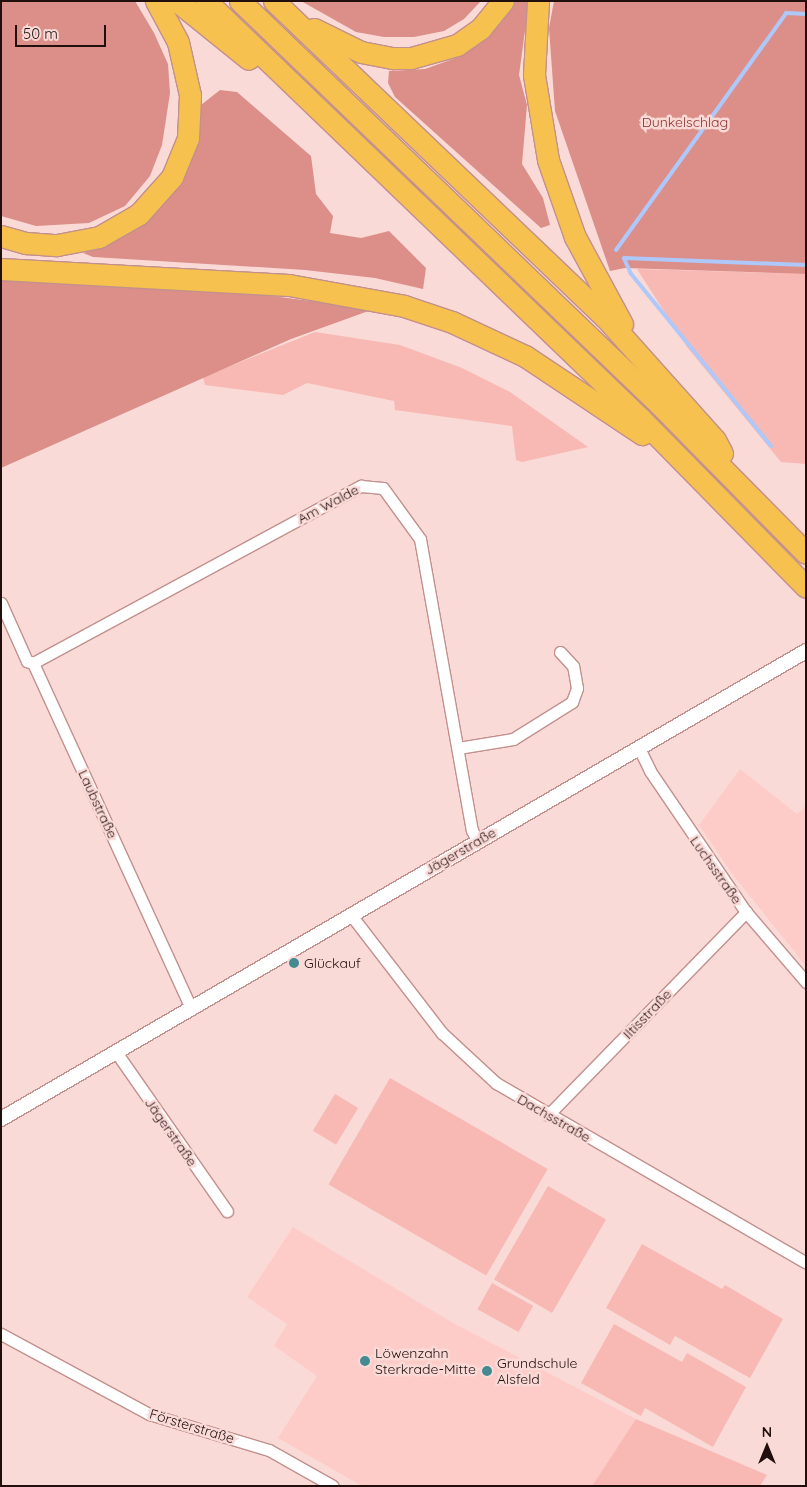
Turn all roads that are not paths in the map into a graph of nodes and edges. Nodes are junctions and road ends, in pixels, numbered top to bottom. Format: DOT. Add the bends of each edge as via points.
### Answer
graph roads {
  1 [pos="156,1"];
  2 [pos="177,1"];
  3 [pos="206,1"];
  4 [pos="240,1"];
  5 [pos="503,1"];
  6 [pos="538,1"];
  7 [pos="276,3"];
  8 [pos="307,98"];
  9 [pos="1,236"];
  10 [pos="1,269"];
  11 [pos="639,352"];
  12 [pos="687,465"];
  13 [pos="735,479"];
  14 [pos="806,553"];
  15 [pos="806,587"];
  16 [pos="1,603"];
  17 [pos="806,651"];
  18 [pos="560,652"];
  19 [pos="33,663"];
  20 [pos="458,748"];
  21 [pos="639,748"];
  22 [pos="478,841"];
  23 [pos="746,912"];
  24 [pos="350,916"];
  25 [pos="806,982"];
  26 [pos="191,1008"];
  27 [pos="116,1052"];
  28 [pos="548,1115"];
  29 [pos="1,1119"];
  30 [pos="227,1211"];
  31 [pos="806,1263"];
  32 [pos="1,1334"];
  33 [pos="333,1486"];
  1 -- 9 [label="highway" via="178,42 190,95 188,138 172,177 139,214 99,238 57,245 26,243"];
  2 -- 8 [label="highway" via="254,63"];
  3 -- 8 [label="highway"];
  4 -- 13 [label="highway"];
  5 -- 7 [label="highway" via="480,28 457,45 430,55 393,58 361,52 339,42"];
  6 -- 11 [label="highway" via="534,75 548,160 561,202 585,259"];
  7 -- 11 [label="highway"];
  8 -- 12 [label="highway"];
  10 -- 12 [label="highway" via="289,285 404,306 477,332 525,356"];
  11 -- 13 [label="highway" via="715,440"];
  12 -- 15 [label="highway"];
  13 -- 14 [label="highway"];
  16 -- 19 [label="street, Laubstraße" via="27,662"];
  17 -- 21 [label="street, Jägerstraße"];
  18 -- 20 [label="street" via="573,666 577,688 572,702 513,738"];
  19 -- 20 [label="street, Am Walde" via="361,486 374,486 388,492 420,539"];
  19 -- 26 [label="street, Laubstraße"];
  20 -- 22 [label="street, Am Walde" via="472,830"];
  21 -- 22 [label="street, Jägerstraße"];
  21 -- 23 [label="street, Luchsstraße" via="650,771"];
  22 -- 24 [label="street, Jägerstraße"];
  23 -- 25 [label="street, Luchsstraße"];
  23 -- 28 [label="street, Iltisstraße"];
  24 -- 26 [label="street, Jägerstraße"];
  24 -- 28 [label="street, Dachsstraße" via="460,1052 496,1083"];
  26 -- 27 [label="street, Jägerstraße"];
  27 -- 29 [label="street, Jägerstraße"];
  27 -- 30 [label="street, Jägerstraße"];
  28 -- 31 [label="street, Dachsstraße"];
  32 -- 33 [label="street, Försterstraße" via="149,1414 269,1450"];
}
